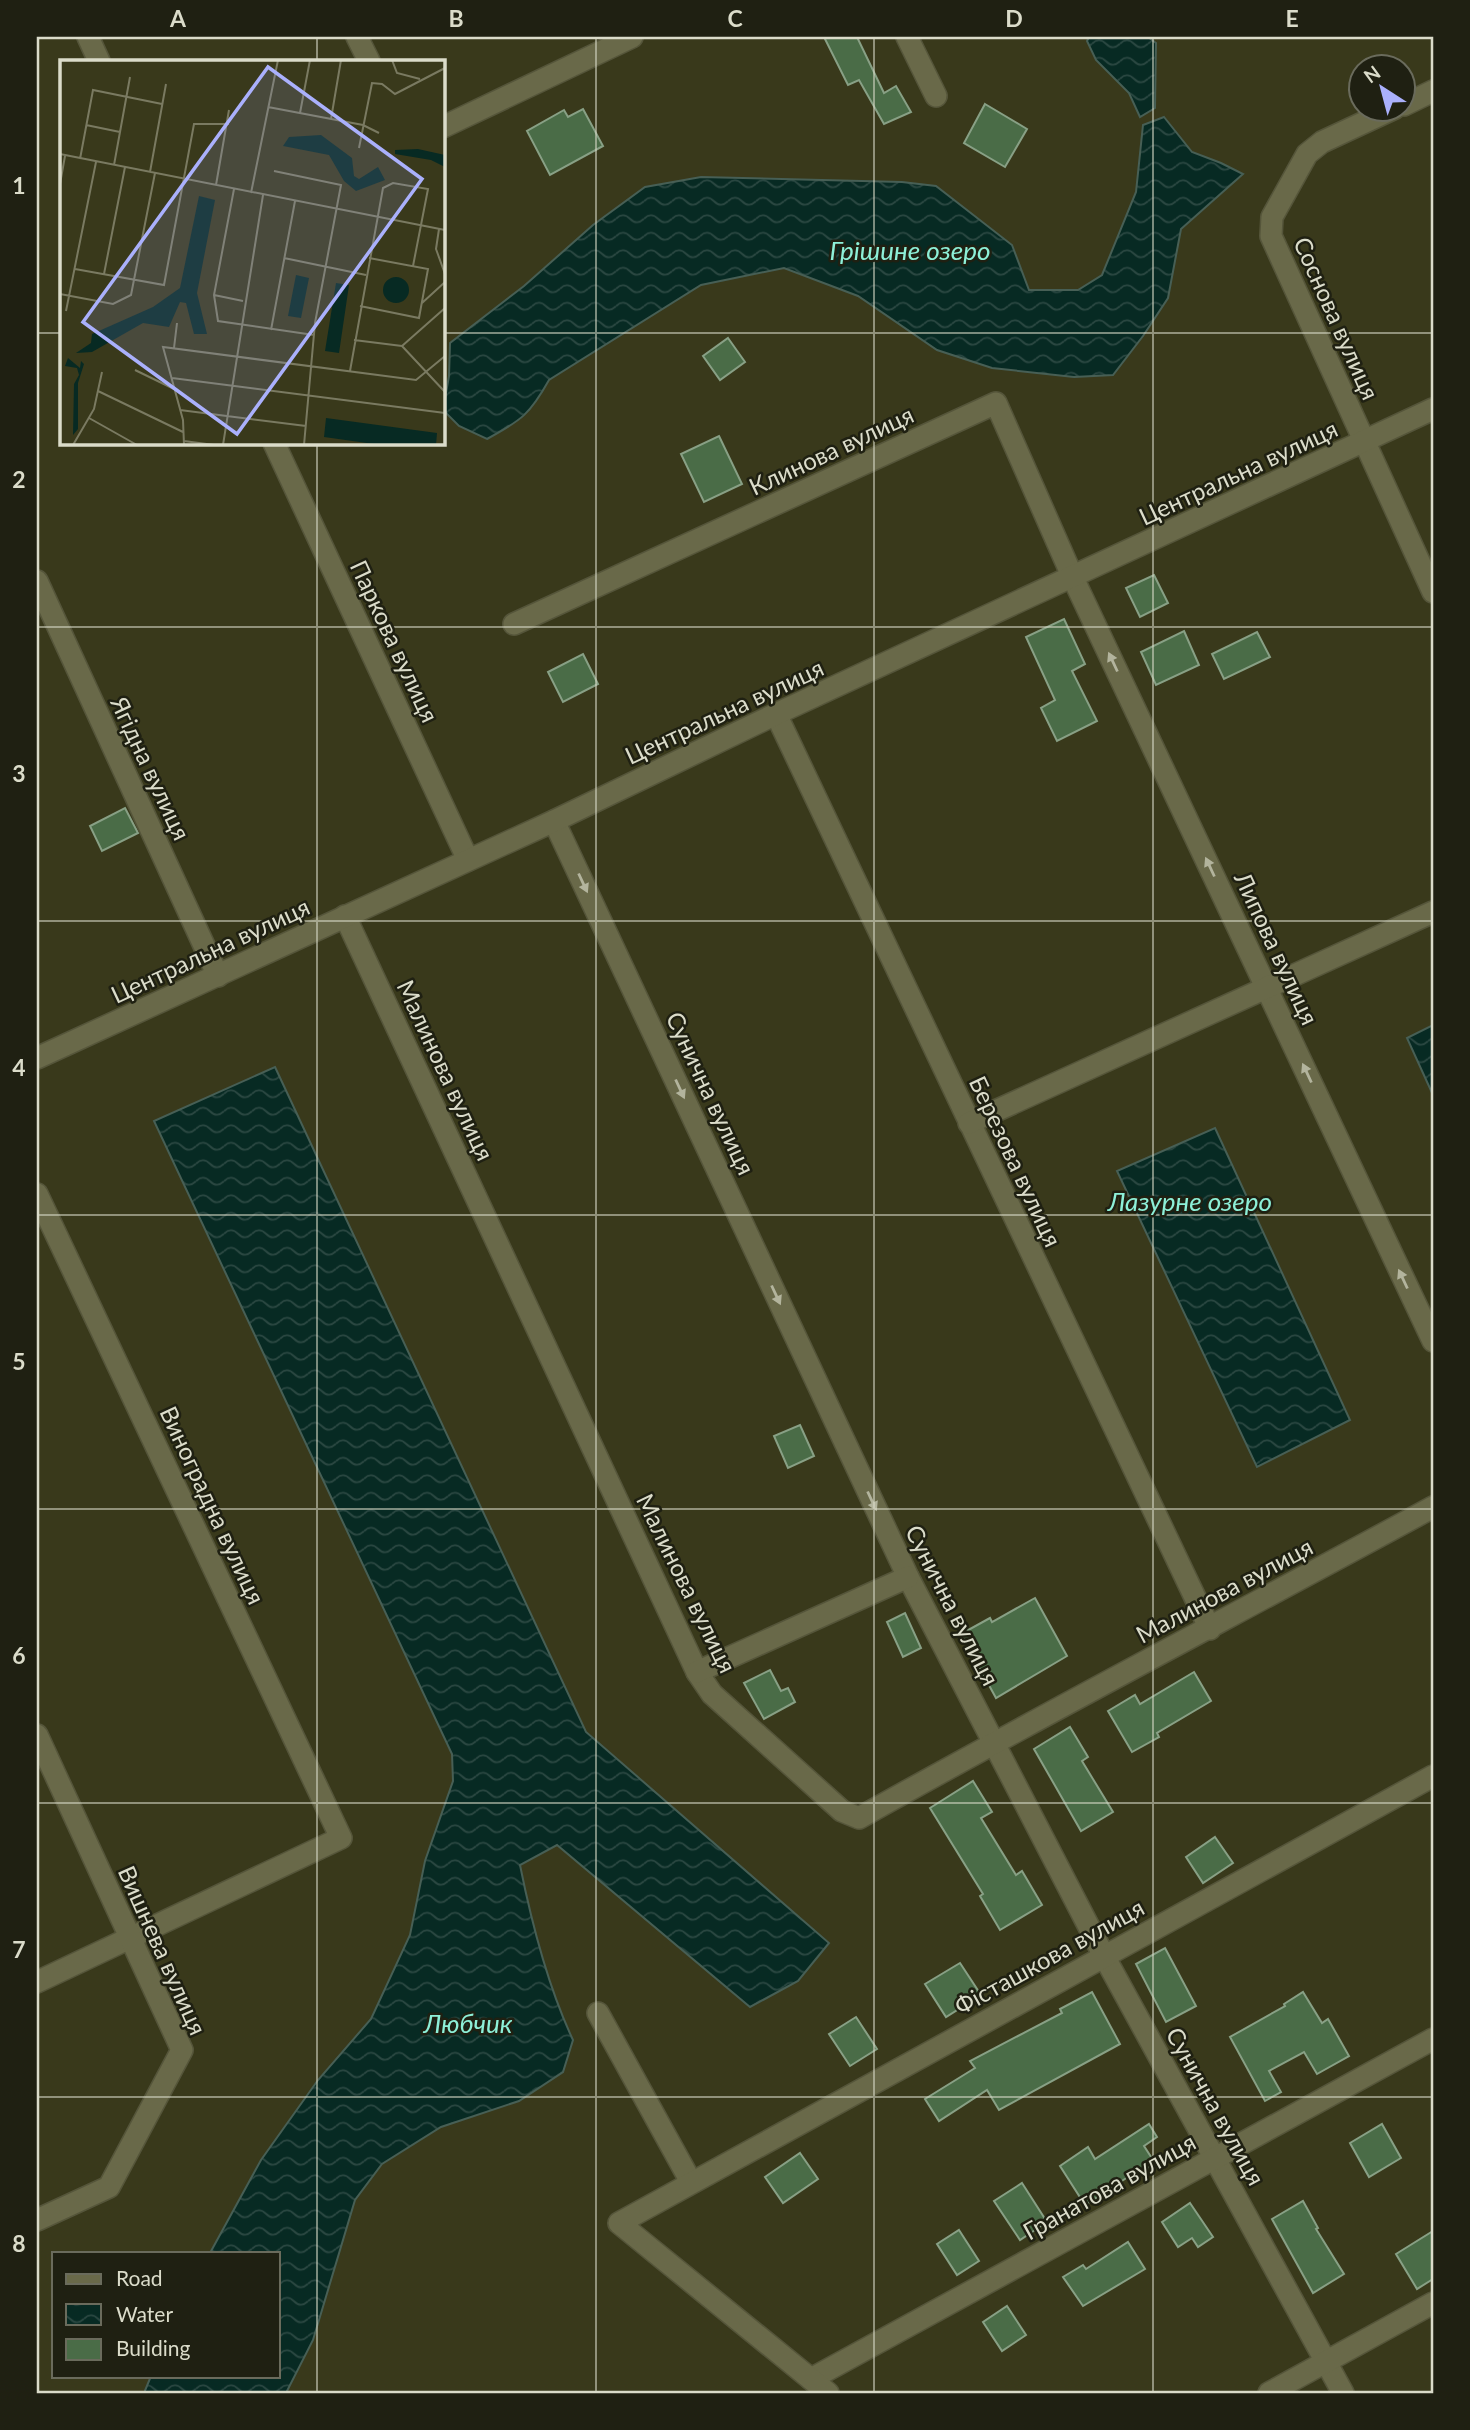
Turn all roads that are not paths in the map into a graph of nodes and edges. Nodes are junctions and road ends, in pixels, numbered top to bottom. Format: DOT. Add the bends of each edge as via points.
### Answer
graph roads {
  1 [pos="88,37"];
  2 [pos="357,37"];
  3 [pos="631,37"];
  4 [pos="907,37"];
  5 [pos="99,60"];
  6 [pos="368,60"];
  7 [pos="936,96"];
  8 [pos="1365,122"];
  9 [pos="444,127"];
  10 [pos="1433,410"];
  11 [pos="1364,442"];
  12 [pos="274,444"];
  13 [pos="1073,578"];
  14 [pos="37,581"];
  15 [pos="1433,592"];
  16 [pos="514,624"];
  17 [pos="776,714"];
  18 [pos="554,821"];
  19 [pos="468,860"];
  20 [pos="1433,912"];
  21 [pos="345,916"];
  22 [pos="218,976"];
  23 [pos="1268,989"];
  24 [pos="37,1058"];
  25 [pos="969,1123"];
  26 [pos="37,1194"];
  27 [pos="1433,1341"];
  28 [pos="1433,1507"];
  29 [pos="908,1577"];
  30 [pos="1210,1629"];
  31 [pos="697,1672"];
  32 [pos="37,1735"];
  33 [pos="993,1743"];
  34 [pos="1433,1776"];
  35 [pos="131,1938"];
  36 [pos="1104,1956"];
  37 [pos="37,1982"];
  38 [pos="598,2013"];
  39 [pos="1433,2039"];
  40 [pos="1215,2158"];
  41 [pos="691,2182"];
  42 [pos="37,2220"];
  43 [pos="1433,2303"];
  44 [pos="1325,2362"];
  45 [pos="811,2379"];
  46 [pos="828,2393"];
  47 [pos="1269,2393"];
  48 [pos="1343,2393"];
  1 -- 5 [label="street"];
  2 -- 6 [label="street"];
  3 -- 9 [label="street"];
  4 -- 7 [label="street"];
  8 -- 11 [label="street, Соснова вулиця" via="1322,142 1307,155 1272,217 1271,236"];
  10 -- 11 [label="street, Центральна вулиця"];
  11 -- 13 [label="street, Центральна вулиця"];
  11 -- 15 [label="street, Соснова вулиця"];
  12 -- 19 [label="street, Паркова вулиця"];
  13 -- 16 [label="street, Клинова вулиця" via="996,403"];
  13 -- 17 [label="street, Центральна вулиця"];
  23 -- 13 [label="street, Липова вулиця, one-way"];
  14 -- 22 [label="street, Ягідна вулиця"];
  17 -- 18 [label="street, Центральна вулиця"];
  17 -- 25 [label="street, Березова вулиця"];
  18 -- 19 [label="street, Центральна вулиця"];
  18 -- 29 [label="street, Сунична вулиця, one-way"];
  19 -- 21 [label="street, Центральна вулиця"];
  20 -- 23 [label="street"];
  21 -- 22 [label="street, Центральна вулиця"];
  21 -- 31 [label="street, Малинова вулиця"];
  22 -- 24 [label="street, Центральна вулиця"];
  23 -- 25 [label="street"];
  27 -- 23 [label="street, Липова вулиця, one-way"];
  25 -- 30 [label="street, Березова вулиця"];
  26 -- 35 [label="street, Виноградна вулиця" via="341,1838"];
  28 -- 30 [label="street, Малинова вулиця"];
  29 -- 31 [label="street"];
  29 -- 33 [label="street, Сунична вулиця"];
  30 -- 33 [label="street, Малинова вулиця"];
  31 -- 33 [label="street, Малинова вулиця" via="712,1694 842,1811 859,1818"];
  32 -- 35 [label="street, Вишнева вулиця"];
  33 -- 36 [label="street, Сунична вулиця"];
  34 -- 36 [label="street, Фісташкова вулиця"];
  35 -- 37 [label="street"];
  35 -- 42 [label="street, Вишнева вулиця" via="182,2050 109,2187"];
  36 -- 40 [label="street, Сунична вулиця"];
  36 -- 41 [label="street, Фісташкова вулиця"];
  38 -- 41 [label="street"];
  39 -- 40 [label="street, Гранатова вулиця"];
  40 -- 44 [label="street, Сунична вулиця"];
  40 -- 45 [label="street, Гранатова вулиця"];
  41 -- 45 [label="street, Фісташкова вулиця" via="619,2223"];
  43 -- 44 [label="street"];
  44 -- 47 [label="street"];
  44 -- 48 [label="street, Сунична вулиця"];
  45 -- 46 [label="street"];
}
